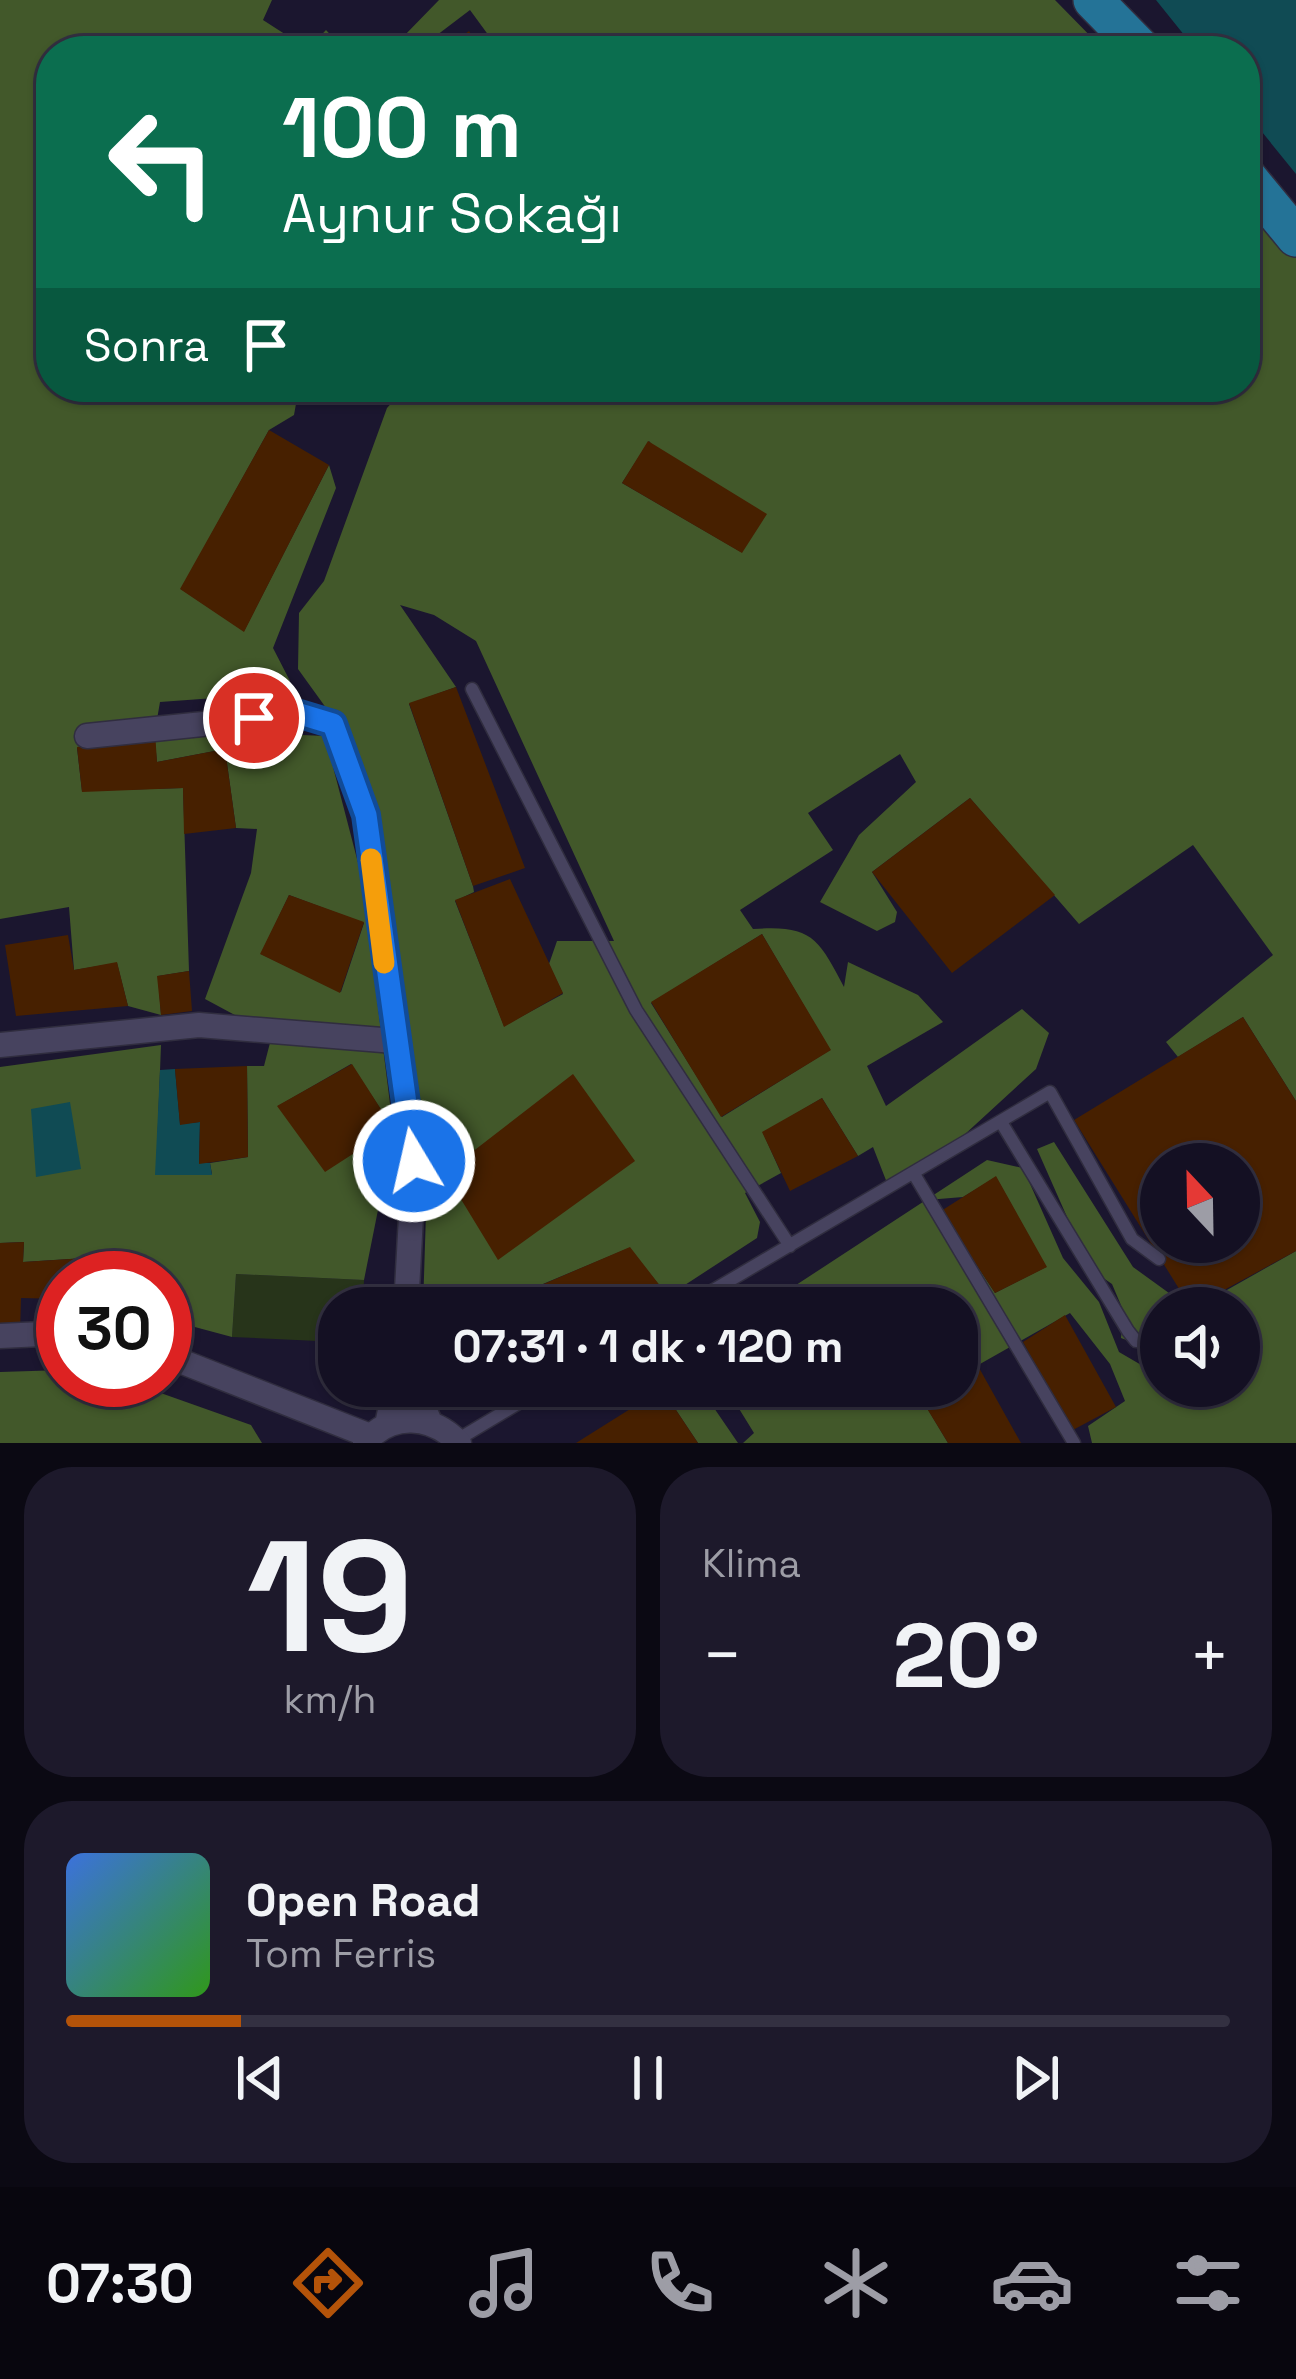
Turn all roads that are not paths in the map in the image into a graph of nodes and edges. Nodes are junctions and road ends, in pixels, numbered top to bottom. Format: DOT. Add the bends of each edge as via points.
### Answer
graph roads {
  1 [pos="1093,0"];
  2 [pos="1128,36"];
  3 [pos="1260,194"];
  4 [pos="1296,237"];
  5 [pos="472,689"];
  6 [pos="87,736"];
  7 [pos="394,1041"];
  8 [pos="0,1045"];
  9 [pos="1001,1122"];
  10 [pos="914,1174"];
  11 [pos="1140,1245"];
  12 [pos="790,1246"];
  13 [pos="407,1287"];
  14 [pos="719,1287"];
  15 [pos="36,1335"];
  16 [pos="0,1336"];
  17 [pos="1140,1341"];
  18 [pos="192,1367"];
  19 [pos="423,1407"];
  20 [pos="514,1407"];
  21 [pos="301,1413"];
  22 [pos="430,1422"];
  23 [pos="374,1434"];
  24 [pos="458,1442"];
  25 [pos="328,1443"];
  26 [pos="1074,1443"];
  1 -- 2 [label="main road"];
  3 -- 4 [label="main road"];
  5 -- 12 [label="lane" via="635,1010"];
  6 -- 7 [label="street" via="300,714 333,724 366,815"];
  7 -- 8 [label="street" via="199,1025"];
  7 -- 13 [label="street" via="414,1161"];
  9 -- 10 [label="lane"];
  9 -- 11 [label="lane" via="1050,1092"];
  9 -- 17 [label="lane"];
  10 -- 12 [label="lane"];
  10 -- 26 [label="lane"];
  12 -- 14 [label="lane"];
  15 -- 16 [label="street"];
  18 -- 21 [label="street"];
  19 -- 22 [label="street"];
  20 -- 24 [label="lane"];
  21 -- 23 [label="street"];
  21 -- 25 [label="street"];
  22 -- 23 [label="street"];
  22 -- 24 [label="street"];
}
